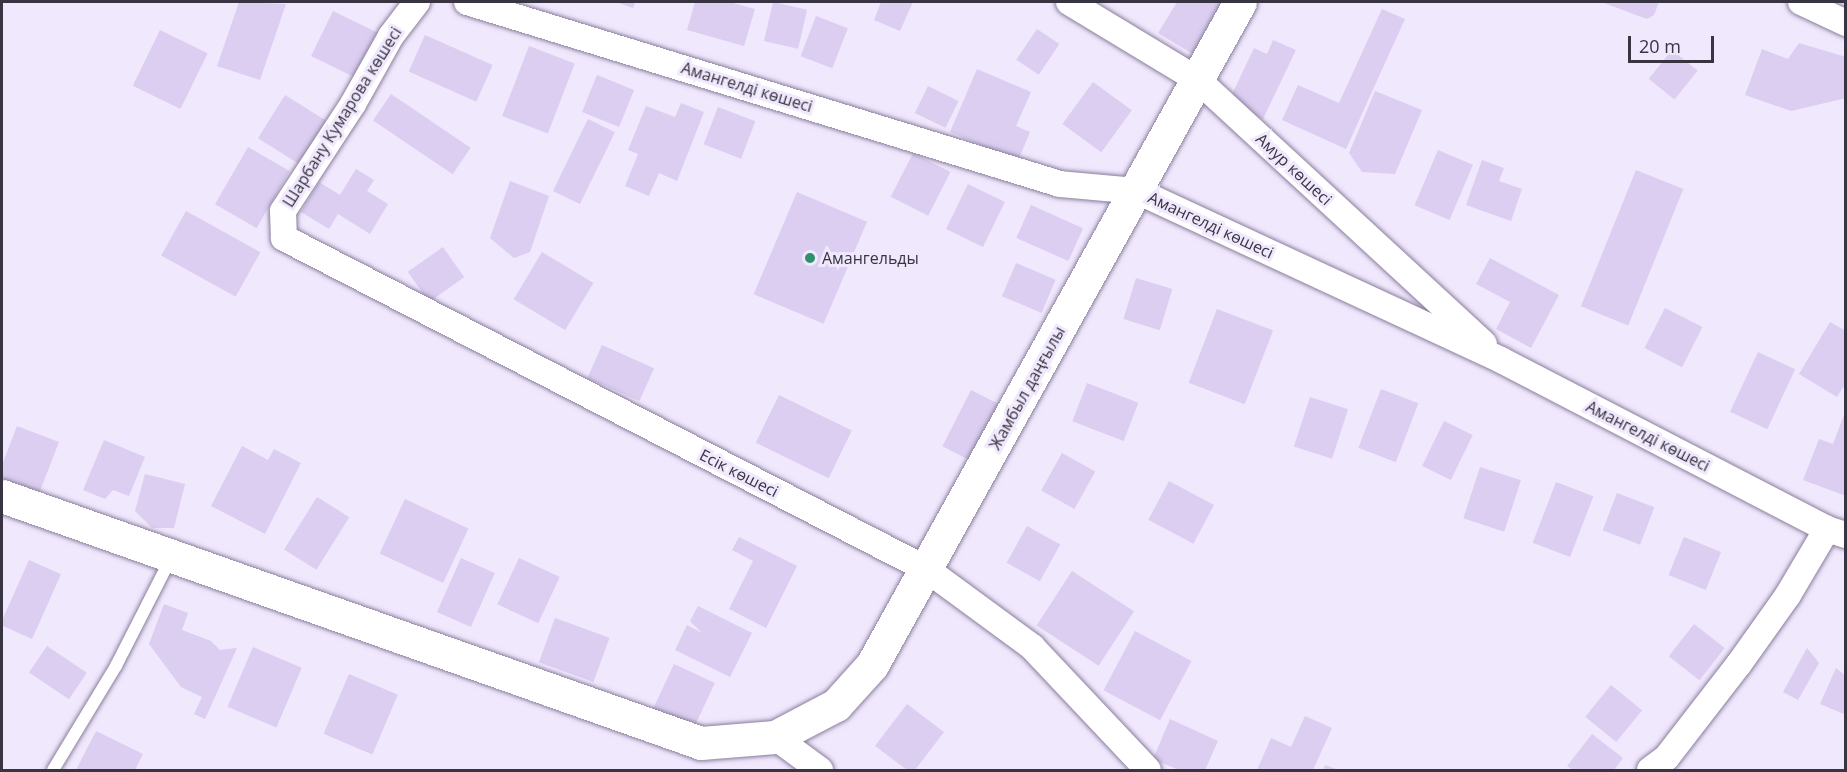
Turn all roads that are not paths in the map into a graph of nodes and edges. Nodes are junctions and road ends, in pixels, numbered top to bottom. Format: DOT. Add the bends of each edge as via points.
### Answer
graph roads {
  1 [pos="417,2"];
  2 [pos="467,2"];
  3 [pos="1069,2"];
  4 [pos="1240,2"];
  5 [pos="1801,2"];
  6 [pos="1845,23"];
  7 [pos="1198,80"];
  8 [pos="1137,190"];
  9 [pos="284,238"];
  10 [pos="1501,360"];
  11 [pos="2,496"];
  12 [pos="1836,532"];
  13 [pos="172,556"];
  14 [pos="926,569"];
  15 [pos="775,737"];
  16 [pos="53,771"];
  17 [pos="820,771"];
  18 [pos="1148,771"];
  19 [pos="1650,771"];
  1 -- 9 [label="street, Шарбану Кумарова көшесі" via="391,36 353,104 283,211"];
  2 -- 8 [label="street, Амангелді көшесі" via="1060,184"];
  3 -- 7 [label="street, Амур көшесі"];
  4 -- 7 [label="street, Жамбыл даңғылы"];
  5 -- 6 [label="street"];
  7 -- 8 [label="street, Жамбыл даңғылы"];
  7 -- 10 [label="street, Амур көшесі"];
  8 -- 10 [label="street, Амангелді көшесі"];
  8 -- 14 [label="street, Жамбыл даңғылы"];
  9 -- 14 [label="street, Есік көшесі"];
  10 -- 12 [label="street, Амангелді көшесі"];
  11 -- 13 [label="street"];
  12 -- 19 [label="street" via="1667,757"];
  13 -- 15 [label="street" via="701,743"];
  13 -- 16 [label="lane" via="116,666"];
  14 -- 15 [label="street, Жамбыл даңғылы" via="872,665 836,705"];
  14 -- 18 [label="street, Есік көшесі" via="1032,647"];
  15 -- 17 [label="street"];
}
